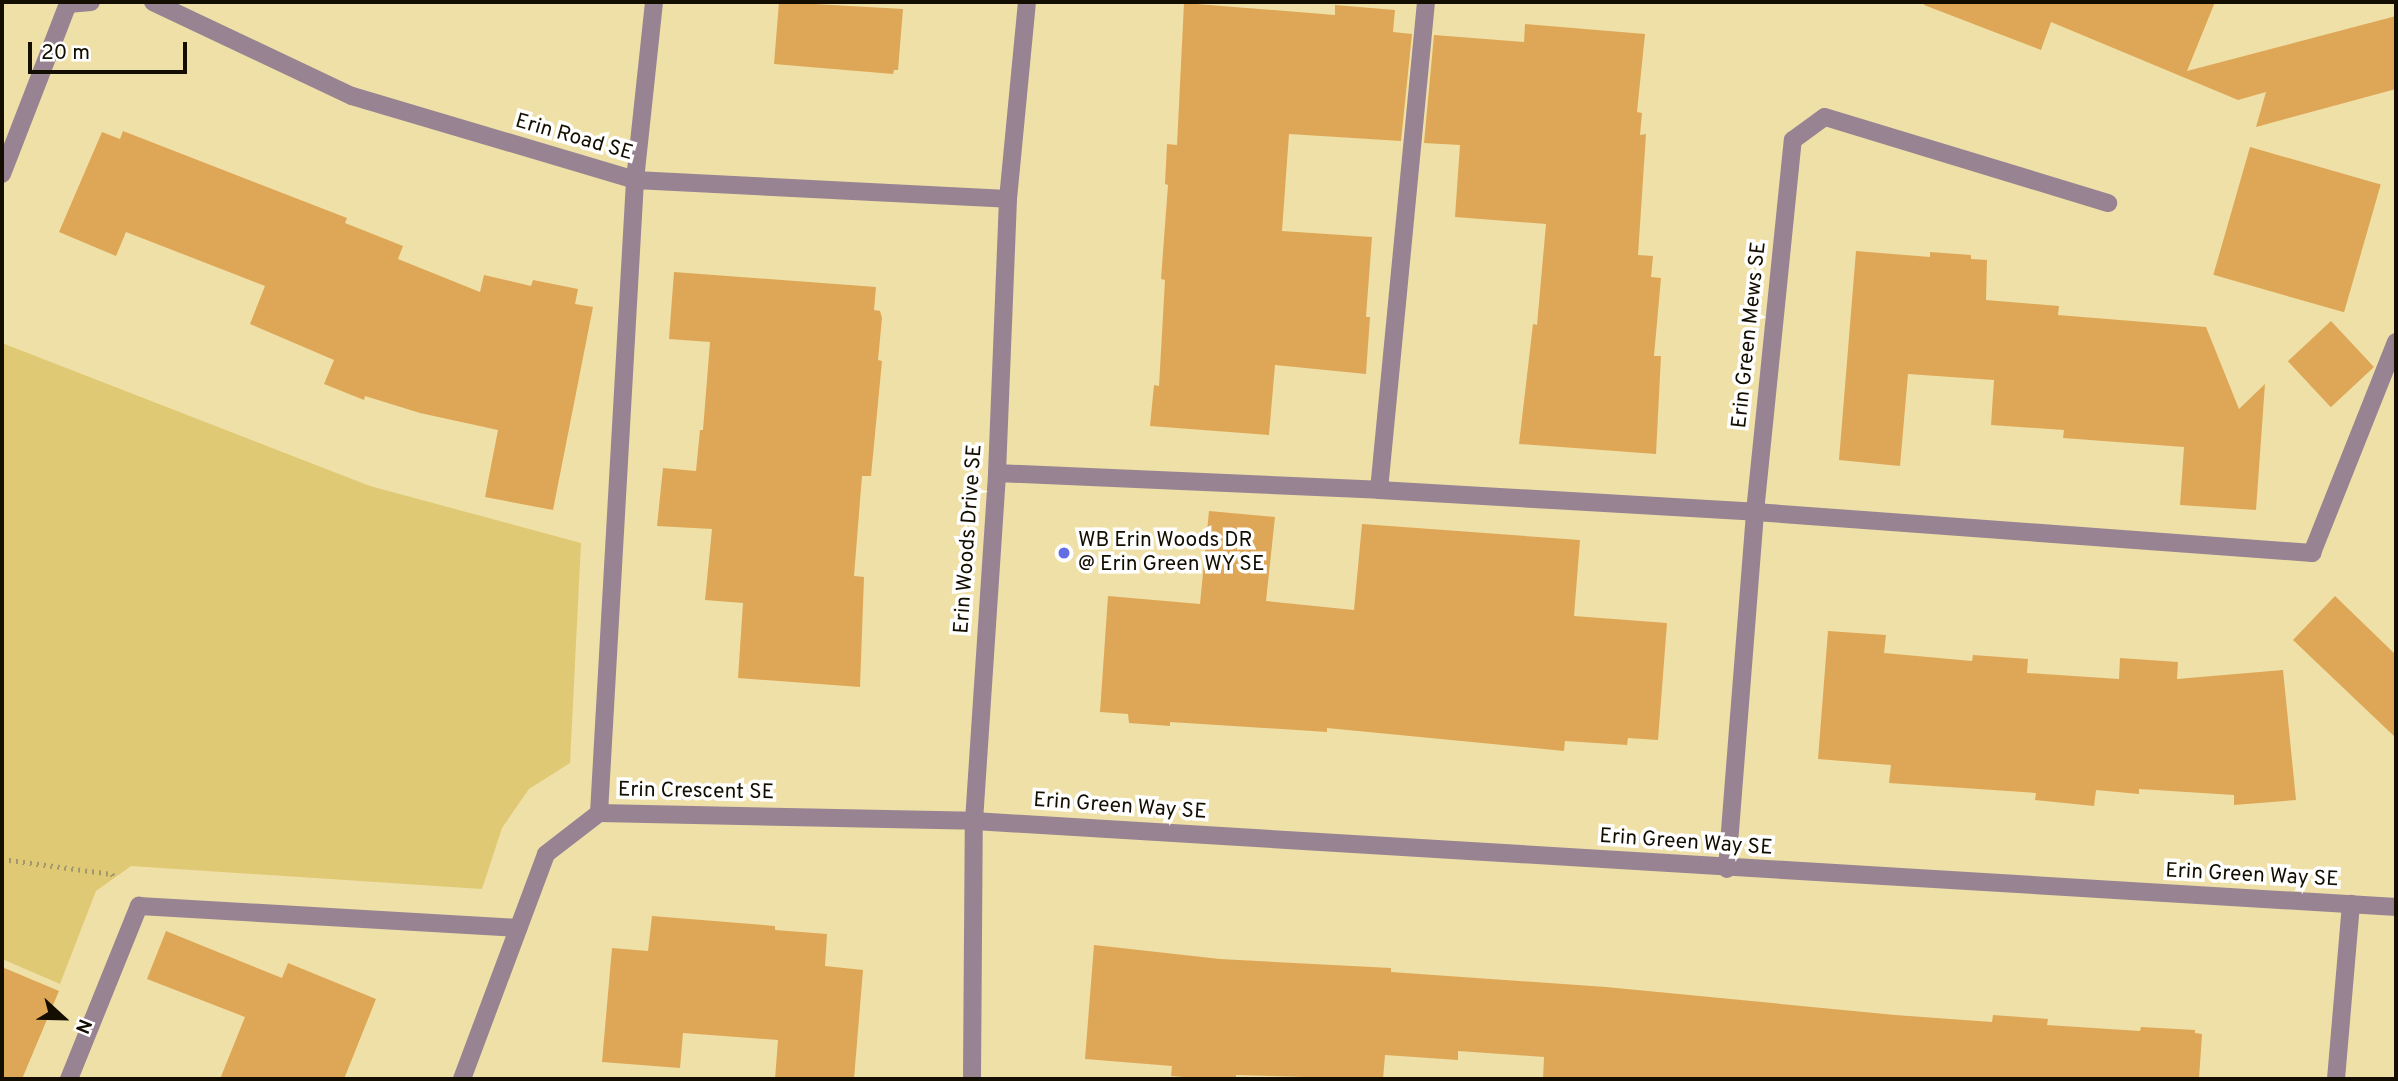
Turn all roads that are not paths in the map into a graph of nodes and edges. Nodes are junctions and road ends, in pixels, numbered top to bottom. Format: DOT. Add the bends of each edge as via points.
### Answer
graph roads {
  1 [pos="91,2"];
  2 [pos="153,2"];
  3 [pos="654,2"];
  4 [pos="1027,2"];
  5 [pos="1426,2"];
  6 [pos="2,174"];
  7 [pos="635,180"];
  8 [pos="1008,199"];
  9 [pos="2108,203"];
  10 [pos="2396,342"];
  11 [pos="997,474"];
  12 [pos="1379,490"];
  13 [pos="1755,512"];
  14 [pos="599,813"];
  15 [pos="974,821"];
  16 [pos="1727,869"];
  17 [pos="2351,904"];
  18 [pos="2396,907"];
  19 [pos="518,928"];
  20 [pos="69,1079"];
  21 [pos="462,1079"];
  22 [pos="972,1079"];
  23 [pos="2336,1079"];
  1 -- 6 [label="street" via="68,4"];
  2 -- 7 [label="street, Erin Road SE" via="352,96"];
  3 -- 7 [label="street"];
  4 -- 8 [label="street, Erin Woods Drive SE"];
  5 -- 12 [label="street"];
  7 -- 8 [label="street, Erin Road SE"];
  7 -- 14 [label="street"];
  8 -- 11 [label="street, Erin Woods Drive SE"];
  9 -- 13 [label="street, Erin Green Mews SE" via="1825,117 1793,140"];
  10 -- 13 [label="street" via="2312,553"];
  11 -- 12 [label="street"];
  11 -- 15 [label="street, Erin Woods Drive SE"];
  12 -- 13 [label="street"];
  13 -- 16 [label="street, Erin Green Mews SE"];
  14 -- 15 [label="street, Erin Crescent SE"];
  14 -- 19 [label="street, Erin Crescent SE" via="546,854"];
  15 -- 16 [label="street, Erin Green Way SE"];
  15 -- 22 [label="street, Erin Woods Drive SE"];
  16 -- 17 [label="street, Erin Green Way SE"];
  17 -- 18 [label="street, Erin Green Way SE"];
  17 -- 23 [label="street"];
  19 -- 20 [label="street" via="139,906"];
  19 -- 21 [label="street, Erin Crescent SE"];
}
